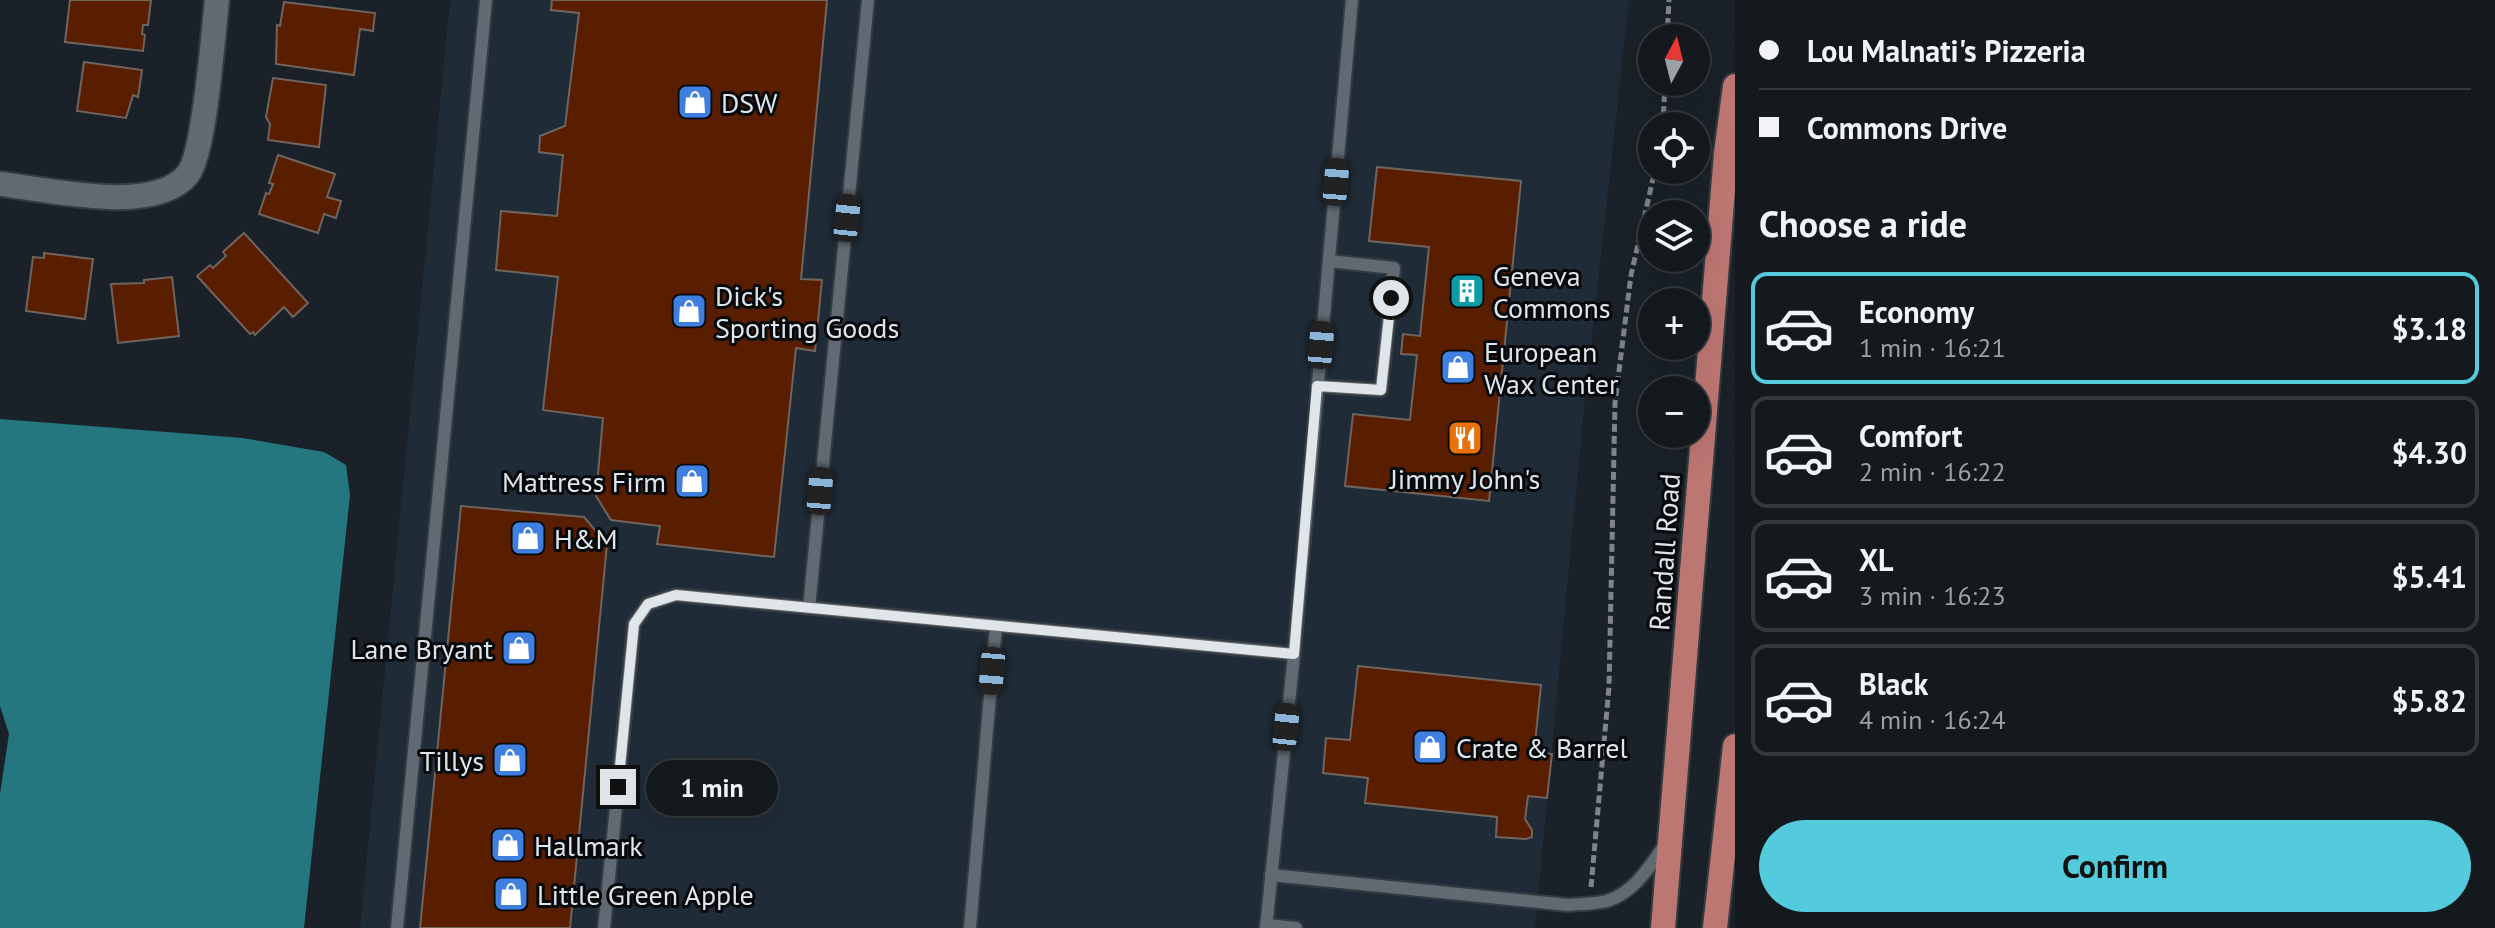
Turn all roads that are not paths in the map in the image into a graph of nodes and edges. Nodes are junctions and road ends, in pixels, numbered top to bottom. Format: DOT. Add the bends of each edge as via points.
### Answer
graph roads {
  1 [pos="217,0"];
  2 [pos="486,0"];
  3 [pos="868,0"];
  4 [pos="1352,0"];
  5 [pos="1735,86"];
  6 [pos="0,184"];
  7 [pos="1329,261"];
  8 [pos="1317,386"];
  9 [pos="809,608"];
  10 [pos="996,626"];
  11 [pos="1294,654"];
  12 [pos="1735,746"];
  13 [pos="1672,834"];
  14 [pos="1271,875"];
  15 [pos="1266,927"];
  16 [pos="397,928"];
  17 [pos="604,928"];
  18 [pos="970,928"];
  19 [pos="1296,928"];
  20 [pos="1663,928"];
  21 [pos="1715,928"];
  1 -- 6 [label="street" via="196,159 187,175 154,194 114,198"];
  2 -- 16 [label="lane"];
  3 -- 9 [label="lane"];
  4 -- 7 [label="lane"];
  5 -- 13 [label="main road, Randall Road"];
  7 -- 8 [label="lane"];
  7 -- 8 [label="lane" via="1394,268 1381,390"];
  8 -- 11 [label="lane"];
  9 -- 10 [label="lane"];
  9 -- 17 [label="lane" via="676,595 648,604 634,624"];
  10 -- 11 [label="lane"];
  10 -- 18 [label="lane"];
  11 -- 14 [label="lane"];
  12 -- 21 [label="main road"];
  13 -- 14 [label="lane" via="1624,894 1605,902 1568,905"];
  13 -- 20 [label="main road, Randall Road"];
  14 -- 15 [label="lane"];
  15 -- 19 [label="lane"];
}
